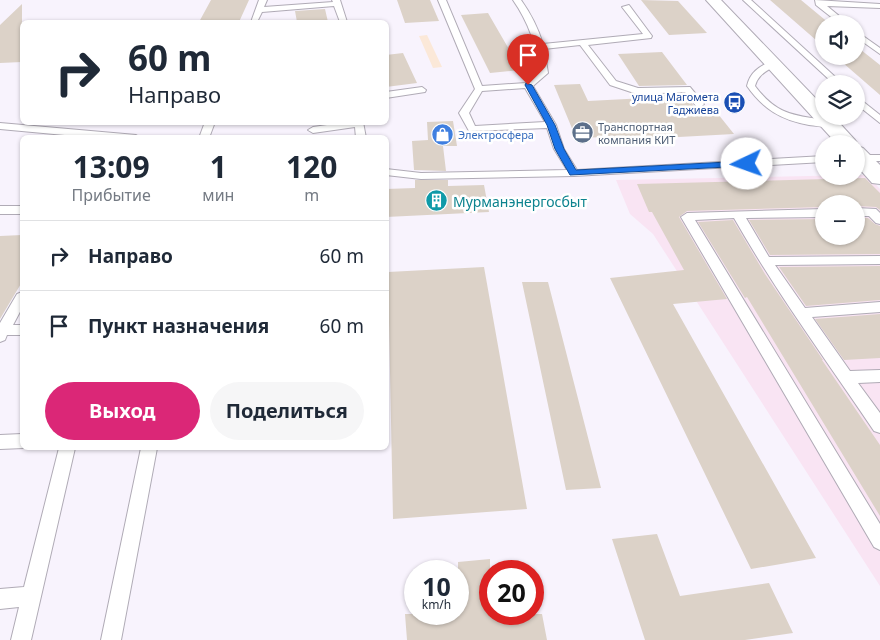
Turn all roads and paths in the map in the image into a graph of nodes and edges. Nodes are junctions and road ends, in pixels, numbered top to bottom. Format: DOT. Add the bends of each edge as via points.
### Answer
graph roads {
  1 [pos="263,0"];
  2 [pos="442,0"];
  3 [pos="517,0"];
  4 [pos="713,0"];
  5 [pos="747,0"];
  6 [pos="817,1"];
  7 [pos="336,2"];
  8 [pos="847,2"];
  9 [pos="880,6"];
  10 [pos="626,7"];
  11 [pos="259,10"];
  12 [pos="834,15"];
  13 [pos="255,20"];
  14 [pos="342,20"];
  15 [pos="865,40"];
  16 [pos="582,42"];
  17 [pos="541,47"];
  18 [pos="880,52"];
  19 [pos="774,63"];
  20 [pos="830,75"];
  21 [pos="528,85"];
  22 [pos="479,89"];
  23 [pos="422,90"];
  24 [pos="389,95"];
  25 [pos="698,104"];
  26 [pos="865,107"];
  27 [pos="815,108"];
  28 [pos="880,120"];
  29 [pos="815,122"];
  30 [pos="348,125"];
  31 [pos="551,125"];
  32 [pos="831,125"];
  33 [pos="0,126"];
  34 [pos="313,130"];
  35 [pos="102,135"];
  36 [pos="841,135"];
  37 [pos="815,160"];
  38 [pos="865,160"];
  39 [pos="389,172"];
  40 [pos="574,173"];
  41 [pos="880,178"];
  42 [pos="0,210"];
  43 [pos="20,210"];
  44 [pos="865,212"];
  45 [pos="815,213"];
  46 [pos="738,214"];
  47 [pos="880,220"];
  48 [pos="766,260"];
  49 [pos="880,260"];
  50 [pos="20,301"];
  51 [pos="880,307"];
  52 [pos="801,313"];
  53 [pos="20,330"];
  54 [pos="2,333"];
  55 [pos="845,376"];
  56 [pos="880,376"];
  57 [pos="880,426"];
  58 [pos="20,441"];
  59 [pos="0,442"];
  60 [pos="67,450"];
  61 [pos="149,450"];
  62 [pos="880,541"];
  63 [pos="32,596"];
  64 [pos="0,599"];
  65 [pos="21,640"];
  66 [pos="110,640"];
  1 -- 11 [label="lane"];
  2 -- 22 [label="lane"];
  3 -- 17 [label="lane" via="531,18"];
  4 -- 19 [label="street"];
  5 -- 20 [label="lane"];
  6 -- 8 [label="lane"];
  6 -- 12 [label="lane"];
  7 -- 11 [label="lane"];
  7 -- 14 [label="lane"];
  8 -- 9 [label="lane"];
  10 -- 16 [label="lane" via="648,36"];
  11 -- 13 [label="lane"];
  15 -- 18 [label="lane"];
  16 -- 17 [label="lane"];
  16 -- 25 [label="lane" via="613,83 638,90 687,89"];
  17 -- 21 [label="lane" via="544,73"];
  19 -- 27 [label="street"];
  19 -- 29 [label="lane" via="752,79 751,86 759,100 790,118"];
  21 -- 22 [label="lane"];
  21 -- 31 [label="lane"];
  22 -- 31 [label="lane" via="464,112 472,129"];
  23 -- 24 [label="lane"];
  26 -- 28 [label="lane"];
  30 -- 34 [label="lane"];
  31 -- 40 [label="lane" via="559,149"];
  32 -- 36 [label="street"];
  33 -- 35 [label="lane"];
  37 -- 40 [label="lane"];
  38 -- 41 [label="street"];
  39 -- 40 [label="lane" via="421,176"];
  42 -- 43 [label="lane"];
  44 -- 47 [label="lane" via="872,212"];
  45 -- 46 [label="lane"];
  46 -- 48 [label="lane"];
  46 -- 62 [label="lane" via="687,217"];
  48 -- 49 [label="lane"];
  48 -- 52 [label="lane"];
  50 -- 54 [label="lane"];
  51 -- 52 [label="lane"];
  52 -- 55 [label="lane"];
  53 -- 54 [label="lane"];
  55 -- 56 [label="lane"];
  55 -- 57 [label="lane"];
  58 -- 59 [label="lane"];
  60 -- 63 [label="lane"];
  61 -- 66 [label="lane"];
  63 -- 64 [label="lane"];
  63 -- 65 [label="lane"];
}
